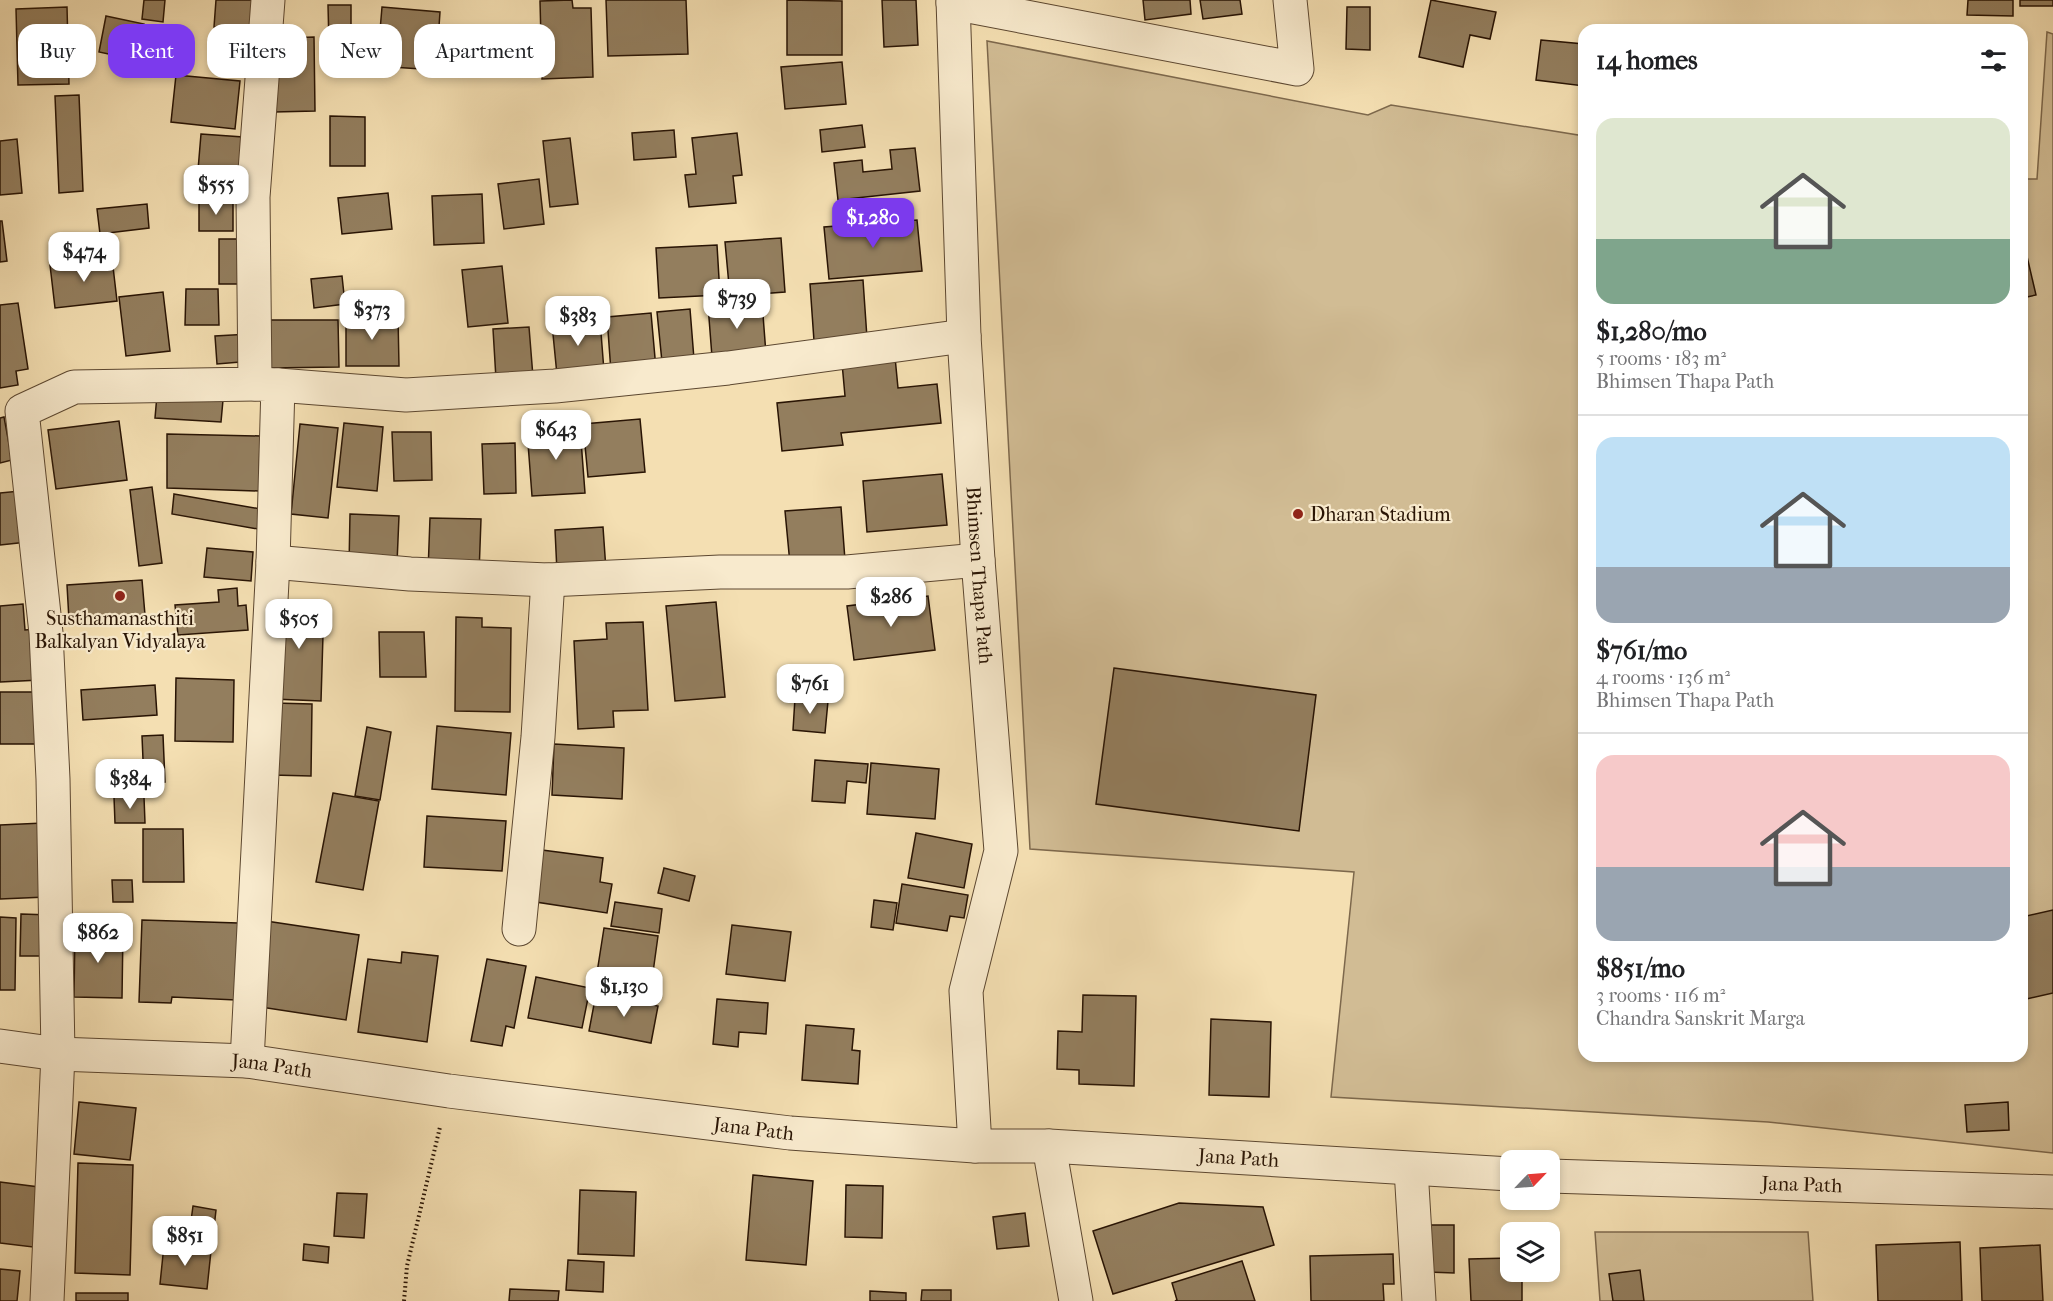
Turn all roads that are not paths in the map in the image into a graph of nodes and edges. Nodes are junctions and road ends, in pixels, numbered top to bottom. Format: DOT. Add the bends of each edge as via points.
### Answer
graph roads {
  1 [pos="268,0"];
  2 [pos="1290,0"];
  3 [pos="953,2"];
  4 [pos="964,336"];
  5 [pos="267,384"];
  6 [pos="978,560"];
  7 [pos="273,562"];
  8 [pos="548,580"];
  9 [pos="519,929"];
  10 [pos="0,1046"];
  11 [pos="58,1054"];
  12 [pos="247,1061"];
  13 [pos="975,1146"];
  14 [pos="1049,1146"];
  15 [pos="1411,1169"];
  16 [pos="1500,1173"];
  17 [pos="1560,1176"];
  18 [pos="2053,1192"];
  19 [pos="47,1301"];
  20 [pos="1076,1301"];
  21 [pos="1419,1301"];
  1 -- 5 [label="street" via="253,196"];
  2 -- 3 [label="street" via="1297,69"];
  3 -- 4 [label="street, Bhimsen Thapa Path"];
  4 -- 5 [label="street" via="728,368 555,386 406,395"];
  4 -- 6 [label="street, Bhimsen Thapa Path"];
  5 -- 7 [label="street"];
  5 -- 11 [label="street" via="74,387 22,411 46,633"];
  6 -- 8 [label="street" via="847,572 720,572"];
  6 -- 13 [label="street, Bhimsen Thapa Path" via="1001,850 966,991"];
  7 -- 8 [label="street" via="410,574"];
  7 -- 12 [label="street"];
  8 -- 9 [label="street" via="538,737"];
  10 -- 11 [label="street, Jana Path"];
  11 -- 12 [label="street, Jana Path"];
  11 -- 19 [label="street"];
  12 -- 13 [label="street, Jana Path" via="448,1091 790,1132"];
  13 -- 14 [label="street, Jana Path"];
  14 -- 15 [label="street, Jana Path"];
  14 -- 20 [label="street"];
  15 -- 16 [label="street, Jana Path"];
  15 -- 21 [label="street"];
  17 -- 18 [label="street, Jana Path"];
}
